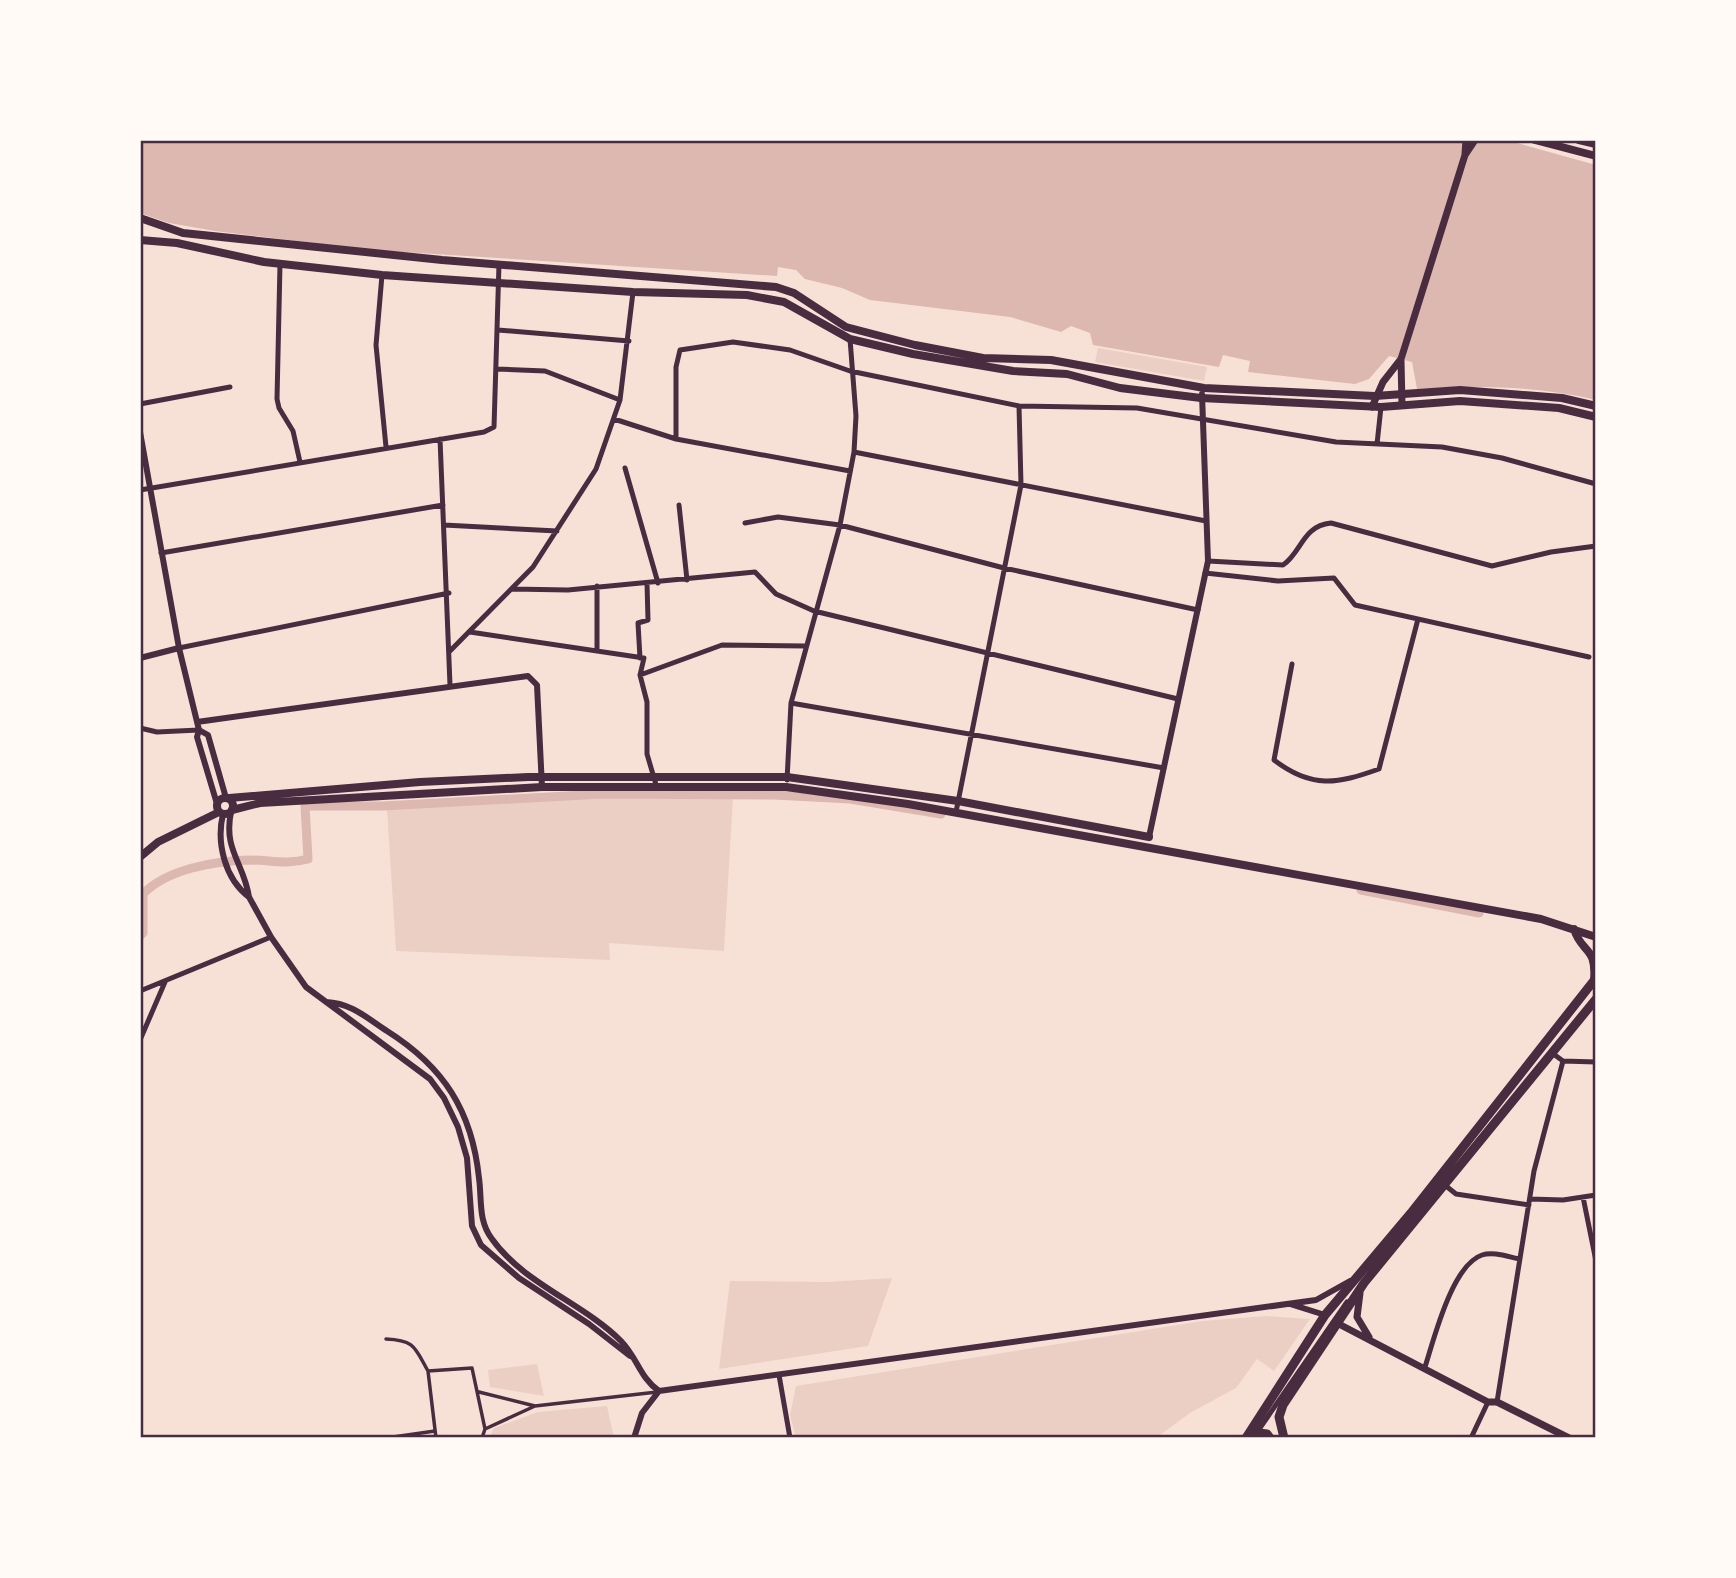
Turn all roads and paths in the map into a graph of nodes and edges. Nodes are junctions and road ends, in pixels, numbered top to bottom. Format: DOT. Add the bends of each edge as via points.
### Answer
graph roads {
  1 [pos="1466,140"];
  2 [pos="1475,140"];
  3 [pos="1535,140"];
  4 [pos="1579,140"];
  5 [pos="1596,144"];
  6 [pos="1465,155"];
  7 [pos="1596,156"];
  8 [pos="140,218"];
  9 [pos="140,240"];
  10 [pos="281,264"];
  11 [pos="499,264"];
  12 [pos="382,275"];
  13 [pos="498,281"];
  14 [pos="633,292"];
  15 [pos="498,330"];
  16 [pos="850,339"];
  17 [pos="629,341"];
  18 [pos="1401,359"];
  19 [pos="497,369"];
  20 [pos="850,372"];
  21 [pos="230,387"];
  22 [pos="1204,388"];
  23 [pos="1403,391"];
  24 [pos="1376,396"];
  25 [pos="1201,398"];
  26 [pos="620,400"];
  27 [pos="140,404"];
  28 [pos="1402,405"];
  29 [pos="1018,406"];
  30 [pos="1596,406"];
  31 [pos="1376,407"];
  32 [pos="1596,417"];
  33 [pos="1203,418"];
  34 [pos="614,419"];
  35 [pos="140,432"];
  36 [pos="440,439"];
  37 [pos="676,439"];
  38 [pos="1377,444"];
  39 [pos="386,447"];
  40 [pos="854,452"];
  41 [pos="300,462"];
  42 [pos="625,468"];
  43 [pos="849,471"];
  44 [pos="1596,484"];
  45 [pos="1021,485"];
  46 [pos="140,489"];
  47 [pos="150,489"];
  48 [pos="443,505"];
  49 [pos="679,505"];
  50 [pos="1206,521"];
  51 [pos="745,523"];
  52 [pos="444,524"];
  53 [pos="840,525"];
  54 [pos="556,531"];
  55 [pos="1596,546"];
  56 [pos="161,553"];
  57 [pos="1208,561"];
  58 [pos="1004,568"];
  59 [pos="1205,573"];
  60 [pos="687,580"];
  61 [pos="647,583"];
  62 [pos="658,583"];
  63 [pos="597,586"];
  64 [pos="512,589"];
  65 [pos="449,593"];
  66 [pos="1198,610"];
  67 [pos="814,611"];
  68 [pos="1418,619"];
  69 [pos="470,632"];
  70 [pos="805,646"];
  71 [pos="179,648"];
  72 [pos="597,650"];
  73 [pos="449,652"];
  74 [pos="987,652"];
  75 [pos="1589,657"];
  76 [pos="140,658"];
  77 [pos="640,658"];
  78 [pos="1292,664"];
  79 [pos="640,676"];
  80 [pos="450,685"];
  81 [pos="1178,699"];
  82 [pos="791,703"];
  83 [pos="197,722"];
  84 [pos="140,729"];
  85 [pos="199,730"];
  86 [pos="971,736"];
  87 [pos="1164,768"];
  88 [pos="653,775"];
  89 [pos="542,777"];
  90 [pos="786,782"];
  91 [pos="542,787"];
  92 [pos="657,788"];
  93 [pos="228,798"];
  94 [pos="958,801"];
  95 [pos="224,811"];
  96 [pos="956,812"];
  97 [pos="1149,837"];
  98 [pos="140,857"];
  99 [pos="249,897"];
  100 [pos="1574,929"];
  101 [pos="271,937"];
  102 [pos="1596,937"];
  103 [pos="1595,979"];
  104 [pos="165,982"];
  105 [pos="140,990"];
  106 [pos="1596,993"];
  107 [pos="1596,999"];
  108 [pos="326,1002"];
  109 [pos="140,1040"];
  110 [pos="1552,1053"];
  111 [pos="1563,1061"];
  112 [pos="1596,1062"];
  113 [pos="1446,1186"];
  114 [pos="1596,1195"];
  115 [pos="1583,1197"];
  116 [pos="1529,1202"];
  117 [pos="1520,1259"];
  118 [pos="1596,1261"];
  119 [pos="1362,1271"];
  120 [pos="1364,1283"];
  121 [pos="1289,1303"];
  122 [pos="1325,1315"];
  123 [pos="1335,1322"];
  124 [pos="386,1339"];
  125 [pos="1372,1340"];
  126 [pos="630,1356"];
  127 [pos="1425,1367"];
  128 [pos="428,1371"];
  129 [pos="779,1375"];
  130 [pos="659,1391"];
  131 [pos="479,1392"];
  132 [pos="1488,1402"];
  133 [pos="1497,1402"];
  134 [pos="536,1406"];
  135 [pos="485,1429"];
  136 [pos="435,1431"];
  137 [pos="1250,1436"];
  138 [pos="386,1438"];
  139 [pos="436,1438"];
  140 [pos="482,1438"];
  141 [pos="634,1438"];
  142 [pos="790,1438"];
  143 [pos="1270,1438"];
  144 [pos="1284,1438"];
  145 [pos="1471,1438"];
  146 [pos="1569,1438"];
  1 -- 6 [label="main road"];
  2 -- 6 [label="main road"];
  3 -- 7 [label="main road"];
  4 -- 5 [label="main road"];
  6 -- 18 [label="main road"];
  8 -- 11 [label="main road" via="183,233"];
  9 -- 10 [label="main road"];
  10 -- 12 [label="main road"];
  10 -- 41 [label="street" via="277,399 293,432"];
  11 -- 13 [label="street"];
  11 -- 22 [label="main road" via="776,287 846,327 915,345 983,358 1051,360"];
  12 -- 13 [label="main road"];
  12 -- 39 [label="street" via="376,345"];
  13 -- 14 [label="main road"];
  13 -- 15 [label="street"];
  14 -- 16 [label="main road" via="747,295 784,302"];
  14 -- 17 [label="street"];
  15 -- 17 [label="street"];
  15 -- 19 [label="street"];
  16 -- 20 [label="street"];
  16 -- 25 [label="main road" via="960,364 1067,374 1121,388"];
  17 -- 26 [label="street"];
  18 -- 23 [label="main road"];
  18 -- 24 [label="main road"];
  19 -- 26 [label="street" via="545,371"];
  19 -- 36 [label="street" via="494,427"];
  20 -- 29 [label="street"];
  20 -- 37 [label="street" via="790,350 733,342 687,347 680,350 676,367"];
  20 -- 40 [label="street" via="856,416"];
  21 -- 27 [label="street"];
  22 -- 24 [label="main road"];
  22 -- 25 [label="street"];
  23 -- 24 [label="main road"];
  23 -- 28 [label="main road"];
  23 -- 30 [label="main road" via="1460,390 1562,398"];
  24 -- 31 [label="main road"];
  25 -- 31 [label="main road"];
  25 -- 33 [label="street"];
  26 -- 34 [label="street"];
  28 -- 31 [label="main road"];
  28 -- 32 [label="main road" via="1460,401 1559,408"];
  29 -- 33 [label="street" via="1137,408"];
  29 -- 45 [label="street"];
  31 -- 38 [label="street"];
  33 -- 38 [label="street" via="1336,442"];
  33 -- 50 [label="street"];
  34 -- 37 [label="street"];
  34 -- 54 [label="street" via="596,469"];
  35 -- 47 [label="street"];
  36 -- 39 [label="street"];
  36 -- 48 [label="street"];
  37 -- 43 [label="street"];
  38 -- 44 [label="street" via="1442,447"];
  39 -- 41 [label="street"];
  40 -- 43 [label="street"];
  40 -- 45 [label="street"];
  41 -- 47 [label="street"];
  42 -- 62 [label="street"];
  43 -- 53 [label="street"];
  45 -- 50 [label="street"];
  45 -- 58 [label="street"];
  46 -- 47 [label="street"];
  47 -- 56 [label="street"];
  48 -- 52 [label="street"];
  48 -- 56 [label="street"];
  49 -- 60 [label="street"];
  50 -- 57 [label="street"];
  51 -- 53 [label="street" via="778,517"];
  52 -- 54 [label="street"];
  52 -- 65 [label="street"];
  53 -- 58 [label="street"];
  53 -- 67 [label="street"];
  54 -- 64 [label="street"];
  55 -- 57 [label="street" via="1492,566 1331,523 1305,534 1283,565"];
  56 -- 71 [label="street"];
  57 -- 59 [label="street"];
  58 -- 66 [label="street"];
  58 -- 74 [label="street"];
  59 -- 66 [label="street"];
  59 -- 68 [label="street" via="1278,581 1334,578 1355,604"];
  60 -- 62 [label="street"];
  60 -- 67 [label="street" via="755,572 776,594"];
  61 -- 62 [label="street"];
  61 -- 63 [label="street"];
  61 -- 77 [label="street" via="648,620 638,623"];
  63 -- 64 [label="street"];
  63 -- 72 [label="street"];
  64 -- 69 [label="street"];
  65 -- 71 [label="street"];
  65 -- 73 [label="street"];
  66 -- 81 [label="street"];
  67 -- 70 [label="street"];
  67 -- 74 [label="street"];
  68 -- 75 [label="street"];
  68 -- 78 [label="street" via="1379,769 1322,782 1287,770 1274,760"];
  69 -- 72 [label="street"];
  69 -- 73 [label="street"];
  70 -- 79 [label="street" via="722,645"];
  70 -- 82 [label="street"];
  71 -- 76 [label="street"];
  71 -- 83 [label="street"];
  72 -- 77 [label="street"];
  73 -- 80 [label="street"];
  74 -- 81 [label="street"];
  74 -- 86 [label="street"];
  77 -- 79 [label="street" via="644,658"];
  79 -- 88 [label="street" via="647,702 647,754"];
  80 -- 83 [label="street"];
  80 -- 89 [label="street" via="534,679"];
  81 -- 87 [label="street"];
  82 -- 86 [label="street"];
  82 -- 90 [label="street"];
  83 -- 85 [label="street"];
  84 -- 85 [label="street"];
  85 -- 93 [label="street" via="208,735"];
  85 -- 95 [label="street" via="197,737"];
  86 -- 87 [label="street"];
  86 -- 94 [label="street"];
  87 -- 97 [label="street"];
  88 -- 89 [label="main road"];
  88 -- 90 [label="main road"];
  88 -- 92 [label="street"];
  89 -- 91 [label="street"];
  89 -- 93 [label="main road"];
  90 -- 92 [label="main road"];
  90 -- 94 [label="main road"];
  90 -- 96 [label="main road"];
  91 -- 92 [label="main road"];
  91 -- 95 [label="main road" via="260,803"];
  93 -- 95 [label="main road"];
  93 -- 95 [label="main road" via="233,802"];
  94 -- 96 [label="street"];
  94 -- 97 [label="main road"];
  95 -- 98 [label="main road" via="158,842"];
  95 -- 99 [label="street" via="232,855"];
  95 -- 99 [label="street" via="219,830 223,856 238,888"];
  96 -- 100 [label="main road" via="1541,919"];
  99 -- 101 [label="street"];
  100 -- 102 [label="main road"];
  100 -- 103 [label="main road" via="1591,951"];
  101 -- 104 [label="street"];
  101 -- 108 [label="street" via="306,987"];
  103 -- 119 [label="highway"];
  104 -- 105 [label="street"];
  104 -- 109 [label="street"];
  106 -- 137 [label="street" via="1332,1321"];
  107 -- 110 [label="highway"];
  108 -- 126 [label="street" via="430,1079 444,1098 467,1158 472,1226 481,1245 519,1278"];
  108 -- 126 [label="street" via="344,1003 407,1044 440,1073 468,1126 477,1156 482,1223 491,1238 524,1270 615,1336"];
  110 -- 111 [label="street"];
  110 -- 113 [label="highway"];
  111 -- 112 [label="street"];
  111 -- 116 [label="street"];
  113 -- 116 [label="street" via="1456,1194"];
  113 -- 120 [label="highway"];
  114 -- 115 [label="street"];
  115 -- 116 [label="street"];
  115 -- 118 [label="street"];
  116 -- 117 [label="street"];
  117 -- 127 [label="street" via="1490,1253 1469,1264 1444,1306"];
  117 -- 133 [label="street"];
  119 -- 121 [label="street" via="1316,1300"];
  119 -- 122 [label="highway"];
  120 -- 123 [label="highway"];
  120 -- 125 [label="main road" via="1356,1307 1360,1325"];
  121 -- 122 [label="street"];
  121 -- 129 [label="street"];
  122 -- 137 [label="highway"];
  123 -- 125 [label="main road"];
  123 -- 144 [label="highway" via="1283,1405 1279,1425"];
  124 -- 128 [label="street" via="413,1344"];
  125 -- 127 [label="main road"];
  126 -- 130 [label="street"];
  127 -- 132 [label="main road"];
  128 -- 131 [label="street" via="472,1368"];
  128 -- 136 [label="street"];
  129 -- 130 [label="street"];
  129 -- 142 [label="street"];
  130 -- 134 [label="street"];
  130 -- 141 [label="street" via="642,1413"];
  131 -- 134 [label="street"];
  131 -- 135 [label="street"];
  132 -- 133 [label="main road"];
  132 -- 145 [label="street"];
  133 -- 146 [label="main road"];
  134 -- 135 [label="street"];
  135 -- 140 [label="street"];
  136 -- 138 [label="street"];
  136 -- 139 [label="street"];
  137 -- 143 [label="highway" via="1267,1433"];
}
